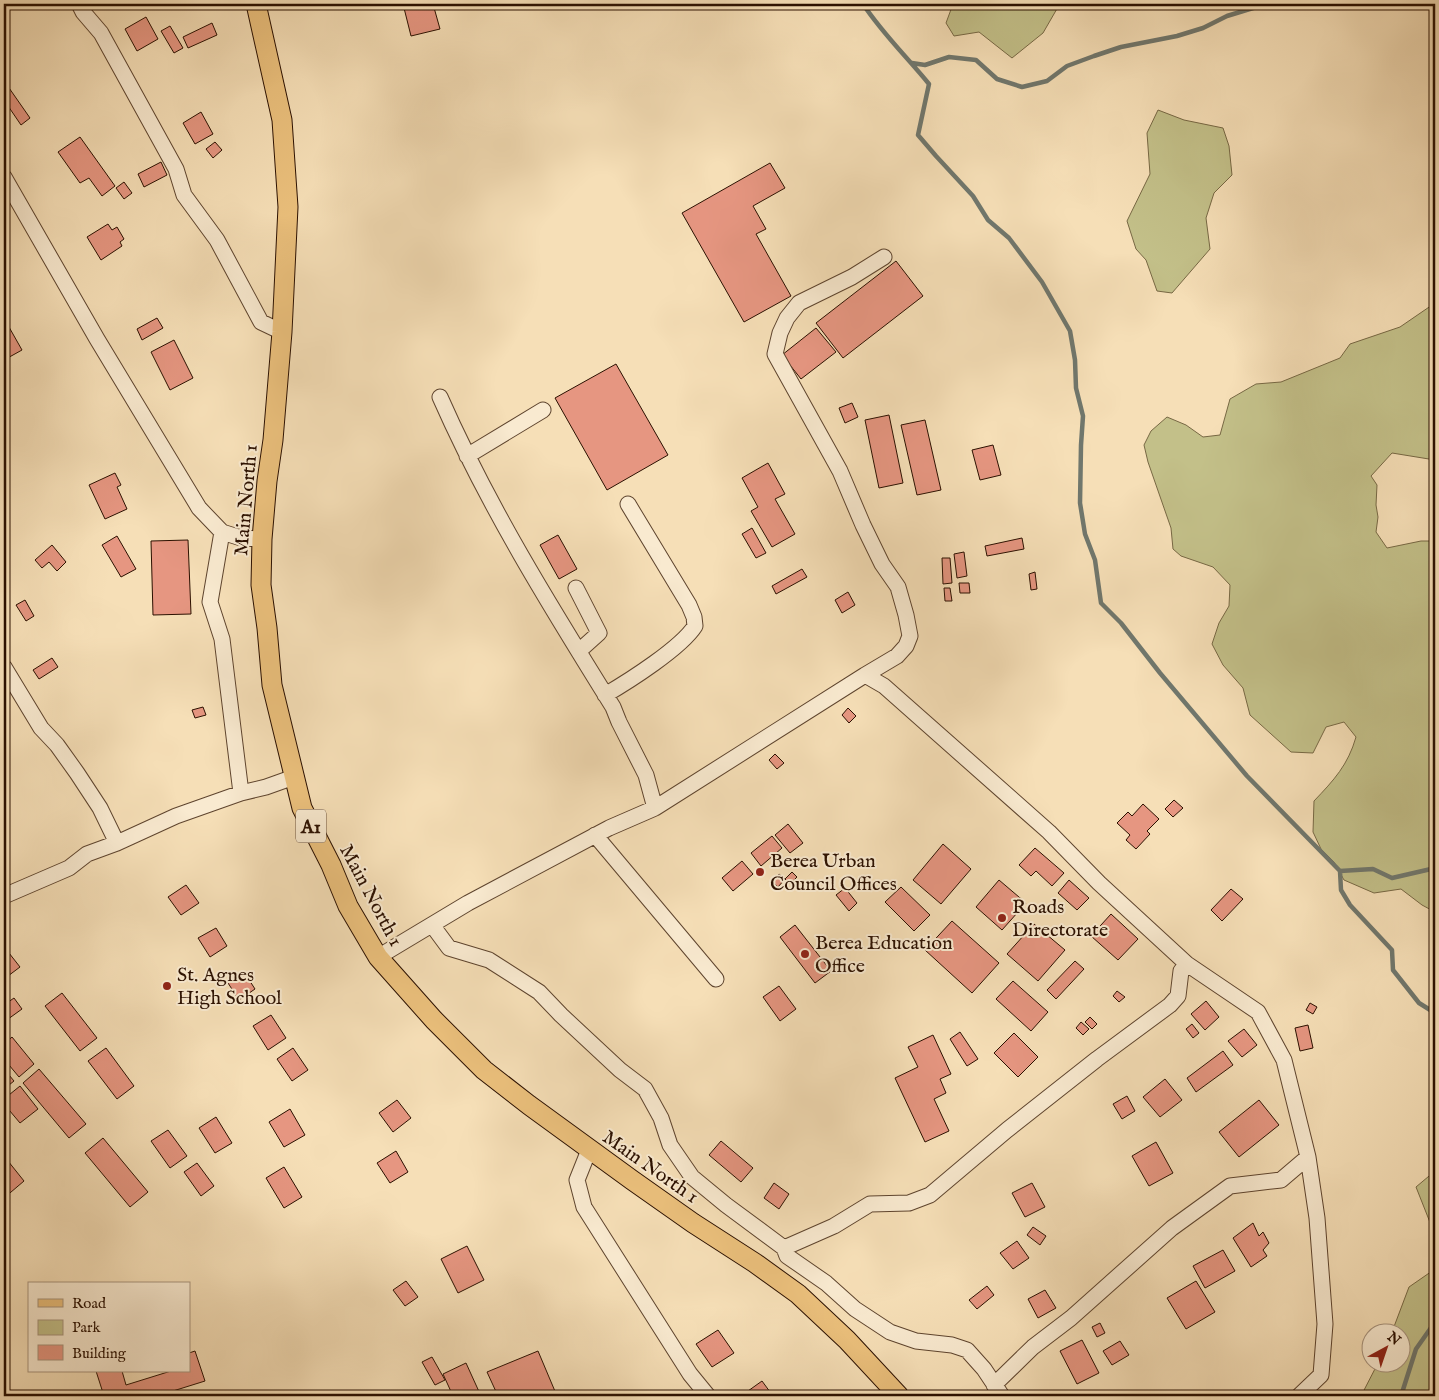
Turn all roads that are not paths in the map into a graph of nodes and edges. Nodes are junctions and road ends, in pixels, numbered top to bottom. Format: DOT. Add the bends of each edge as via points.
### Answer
graph roads {
  1 [pos="79,4"];
  2 [pos="256,4"];
  3 [pos="4,177"];
  4 [pos="884,257"];
  5 [pos="282,332"];
  6 [pos="440,397"];
  7 [pos="543,410"];
  8 [pos="467,456"];
  9 [pos="628,504"];
  10 [pos="222,532"];
  11 [pos="262,539"];
  12 [pos="576,588"];
  13 [pos="578,650"];
  14 [pos="4,667"];
  15 [pos="865,675"];
  16 [pos="605,695"];
  17 [pos="294,776"];
  18 [pos="242,793"];
  19 [pos="655,808"];
  20 [pos="595,835"];
  21 [pos="117,843"];
  22 [pos="4,896"];
  23 [pos="432,925"];
  24 [pos="378,957"];
  25 [pos="1186,964"];
  26 [pos="716,979"];
  27 [pos="589,1150"];
  28 [pos="1308,1157"];
  29 [pos="784,1248"];
  30 [pos="998,1390"];
  31 [pos="708,1396"];
  32 [pos="899,1396"];
  33 [pos="1300,1396"];
  1 -- 5 [label="street" via="101,33 176,170 184,195 217,240 261,322"];
  2 -- 5 [label="main road, Main North 1 / A1" via="282,120 288,207"];
  3 -- 10 [label="street" via="199,508"];
  4 -- 15 [label="street" via="799,303 787,318 774,354 840,471 882,564 898,587 906,615 910,636 906,646 898,656"];
  5 -- 11 [label="main road, Main North 1 / A1"];
  6 -- 8 [label="street"];
  7 -- 8 [label="street"];
  8 -- 13 [label="street" via="506,531"];
  9 -- 16 [label="street" via="689,605 695,626 690,634 654,663"];
  10 -- 11 [label="street" via="241,538"];
  10 -- 18 [label="street" via="210,602 222,639"];
  11 -- 17 [label="main road, Main North 1 / A1" via="261,585 272,685"];
  12 -- 13 [label="street" via="599,633"];
  13 -- 16 [label="street"];
  14 -- 21 [label="street" via="41,728 96,801"];
  15 -- 19 [label="street"];
  15 -- 25 [label="street" via="904,703 1049,832"];
  16 -- 19 [label="street" via="646,775"];
  17 -- 18 [label="street"];
  17 -- 24 [label="main road, Main North 1 / A1" via="302,808 348,906"];
  18 -- 21 [label="street" via="176,816"];
  19 -- 20 [label="street"];
  20 -- 23 [label="street"];
  20 -- 26 [label="street"];
  21 -- 22 [label="street" via="87,854 69,868"];
  23 -- 24 [label="street"];
  23 -- 29 [label="street" via="449,948 489,960 539,992 561,1016 645,1089 661,1118 670,1145 692,1177"];
  24 -- 27 [label="main road, Main North 1 / A1" via="484,1070"];
  25 -- 28 [label="street" via="1258,1012 1284,1060"];
  25 -- 29 [label="street" via="1181,971 1178,996 1170,1005 1014,1124 930,1195 909,1203 870,1204 834,1226"];
  27 -- 31 [label="street" via="577,1180 584,1207 690,1374"];
  27 -- 32 [label="main road, Main North 1 / A1" via="798,1294"];
  28 -- 30 [label="street" via="1281,1180 1230,1186 1172,1228 1072,1318 1033,1347"];
  28 -- 33 [label="street" via="1318,1218 1325,1324 1322,1375"];
  29 -- 30 [label="street" via="788,1256 890,1332 916,1341 967,1350"];
}
